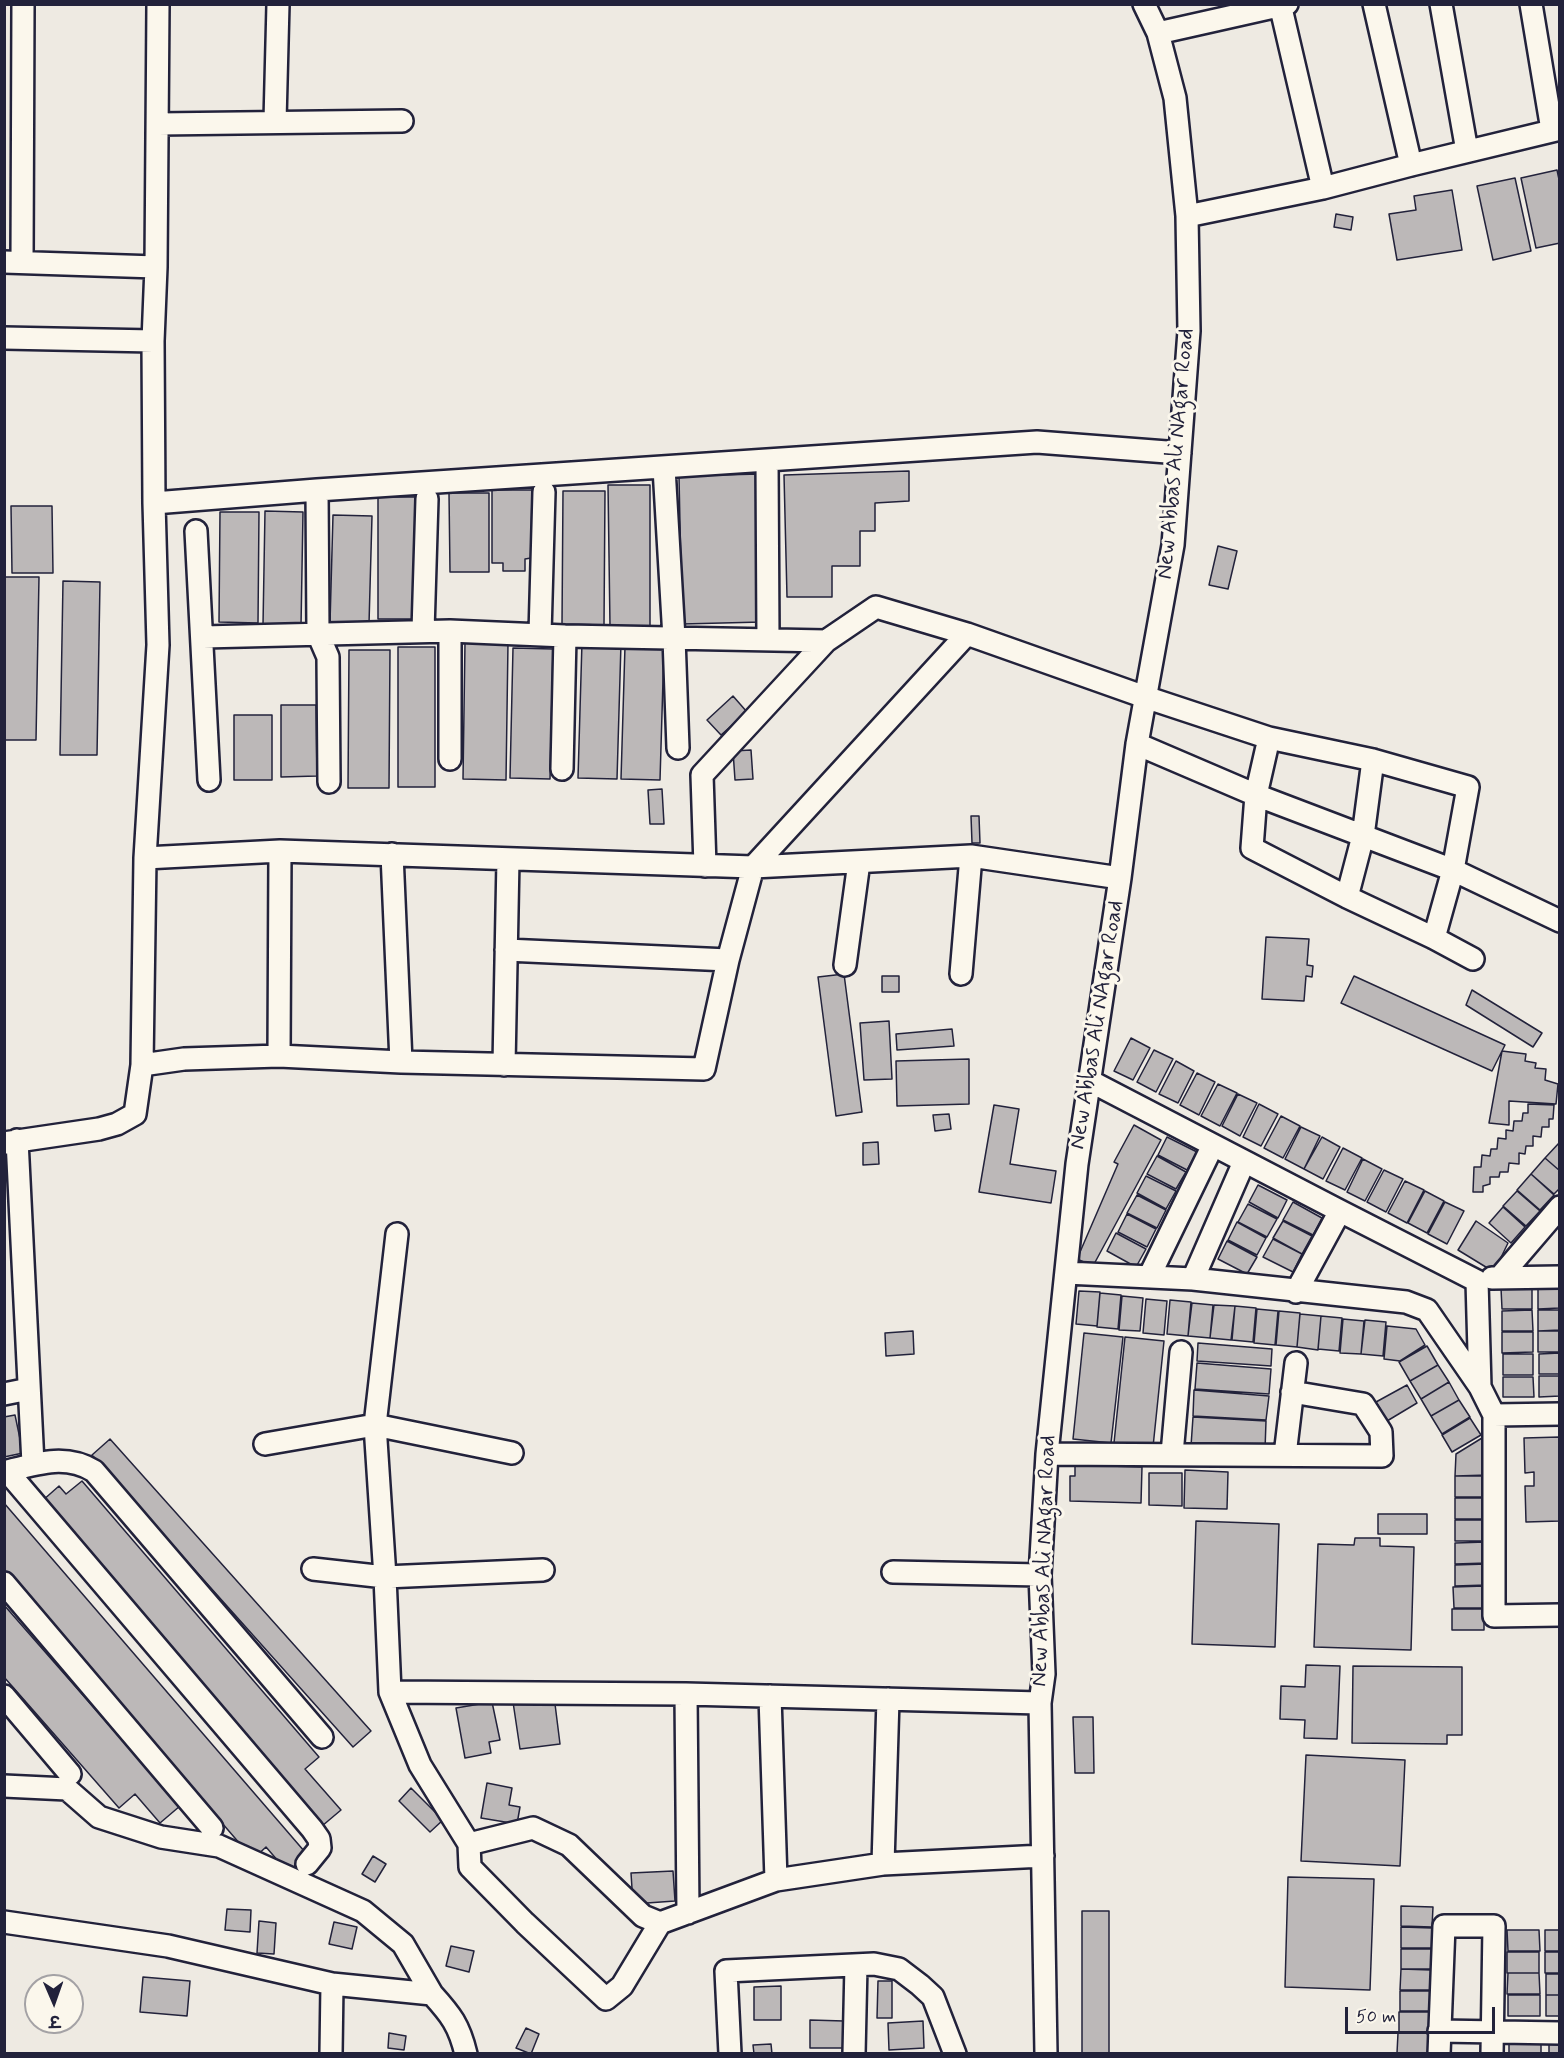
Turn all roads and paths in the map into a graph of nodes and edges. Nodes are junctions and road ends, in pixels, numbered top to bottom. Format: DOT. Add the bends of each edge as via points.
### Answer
graph roads {
  1 [pos="23,4"];
  2 [pos="158,4"];
  3 [pos="278,4"];
  4 [pos="1144,4"];
  5 [pos="1374,4"];
  6 [pos="1441,4"];
  7 [pos="1531,4"];
  8 [pos="1282,5"];
  9 [pos="1158,33"];
  10 [pos="275,121"];
  11 [pos="402,121"];
  12 [pos="158,124"];
  13 [pos="1556,129"];
  14 [pos="1467,150"];
  15 [pos="1411,165"];
  16 [pos="1323,188"];
  17 [pos="1187,216"];
  18 [pos="13,262"];
  19 [pos="156,267"];
  20 [pos="4,338"];
  21 [pos="153,341"];
  22 [pos="1180,453"];
  23 [pos="766,460"];
  24 [pos="664,468"];
  25 [pos="317,490"];
  26 [pos="544,492"];
  27 [pos="427,499"];
  28 [pos="154,503"];
  29 [pos="196,531"];
  30 [pos="423,631"];
  31 [pos="450,631"];
  32 [pos="318,634"];
  33 [pos="540,634"];
  34 [pos="967,634"];
  35 [pos="565,636"];
  36 [pos="202,637"];
  37 [pos="674,638"];
  38 [pos="768,639"];
  39 [pos="826,641"];
  40 [pos="1145,697"];
  41 [pos="1269,738"];
  42 [pos="1137,744"];
  43 [pos="678,748"];
  44 [pos="450,759"];
  45 [pos="1373,760"];
  46 [pos="562,769"];
  47 [pos="209,780"];
  48 [pos="328,782"];
  49 [pos="1256,795"];
  50 [pos="1363,836"];
  51 [pos="280,851"];
  52 [pos="392,854"];
  53 [pos="971,856"];
  54 [pos="145,858"];
  55 [pos="508,859"];
  56 [pos="859,862"];
  57 [pos="705,866"];
  58 [pos="753,867"];
  59 [pos="1453,870"];
  60 [pos="1120,878"];
  61 [pos="1347,897"];
  62 [pos="1560,921"];
  63 [pos="1434,938"];
  64 [pos="506,950"];
  65 [pos="1473,959"];
  66 [pos="729,960"];
  67 [pos="845,964"];
  68 [pos="961,974"];
  69 [pos="279,1056"];
  70 [pos="401,1062"];
  71 [pos="142,1065"];
  72 [pos="504,1065"];
  73 [pos="1090,1081"];
  74 [pos="11,1142"];
  75 [pos="1213,1145"];
  76 [pos="1244,1162"];
  77 [pos="1560,1206"];
  78 [pos="1340,1211"];
  79 [pos="397,1234"];
  80 [pos="1066,1273"];
  81 [pos="1149,1277"];
  82 [pos="1500,1277"];
  83 [pos="1560,1277"];
  84 [pos="1193,1279"];
  85 [pos="1477,1281"];
  86 [pos="1296,1292"];
  87 [pos="1181,1352"];
  88 [pos="1296,1364"];
  89 [pos="1480,1387"];
  90 [pos="29,1389"];
  91 [pos="1293,1392"];
  92 [pos="4,1394"];
  93 [pos="1560,1414"];
  94 [pos="1494,1415"];
  95 [pos="375,1425"];
  96 [pos="265,1444"];
  97 [pos="512,1453"];
  98 [pos="1047,1454"];
  99 [pos="1172,1454"];
  100 [pos="1285,1455"];
  101 [pos="33,1464"];
  102 [pos="6,1472"];
  103 [pos="313,1569"];
  104 [pos="543,1570"];
  105 [pos="893,1572"];
  106 [pos="1041,1575"];
  107 [pos="385,1577"];
  108 [pos="4,1583"];
  109 [pos="1560,1615"];
  110 [pos="390,1692"];
  111 [pos="686,1694"];
  112 [pos="4,1696"];
  113 [pos="770,1696"];
  114 [pos="888,1699"];
  115 [pos="1040,1702"];
  116 [pos="322,1737"];
  117 [pos="70,1774"];
  118 [pos="4,1786"];
  119 [pos="212,1828"];
  120 [pos="469,1844"];
  121 [pos="1043,1856"];
  122 [pos="307,1864"];
  123 [pos="883,1864"];
  124 [pos="776,1880"];
  125 [pos="688,1913"];
  126 [pos="4,1922"];
  127 [pos="660,1923"];
  128 [pos="856,1965"];
  129 [pos="332,1984"];
  130 [pos="432,1994"];
  131 [pos="1439,2031"];
  132 [pos="1492,2032"];
  133 [pos="1560,2034"];
  134 [pos="331,2054"];
  135 [pos="466,2054"];
  136 [pos="730,2054"];
  137 [pos="854,2054"];
  138 [pos="955,2054"];
  139 [pos="1046,2054"];
  140 [pos="1439,2054"];
  141 [pos="1492,2054"];
  1 -- 18 [label="street"];
  2 -- 12 [label="street"];
  3 -- 10 [label="street"];
  4 -- 9 [label="street, New Abbas Ali NAgar Road"];
  5 -- 15 [label="street"];
  6 -- 14 [label="street"];
  7 -- 13 [label="street"];
  8 -- 9 [label="street"];
  8 -- 16 [label="street"];
  9 -- 17 [label="street, New Abbas Ali NAgar Road" via="1175,98"];
  10 -- 11 [label="street"];
  10 -- 12 [label="street"];
  12 -- 19 [label="street"];
  13 -- 14 [label="street"];
  14 -- 15 [label="street"];
  15 -- 16 [label="street"];
  16 -- 17 [label="street"];
  17 -- 22 [label="street, New Abbas Ali NAgar Road" via="1190,331"];
  18 -- 19 [label="street"];
  19 -- 21 [label="street"];
  20 -- 21 [label="street"];
  21 -- 28 [label="street"];
  22 -- 23 [label="street" via="1037,442"];
  22 -- 40 [label="street, New Abbas Ali NAgar Road" via="1173,545"];
  23 -- 24 [label="street"];
  23 -- 38 [label="street"];
  24 -- 25 [label="street"];
  24 -- 37 [label="street"];
  25 -- 28 [label="street"];
  25 -- 32 [label="street"];
  26 -- 33 [label="street"];
  27 -- 30 [label="street"];
  28 -- 54 [label="street" via="158,645"];
  29 -- 36 [label="street"];
  30 -- 31 [label="street"];
  30 -- 32 [label="street"];
  31 -- 33 [label="street"];
  31 -- 44 [label="street"];
  32 -- 36 [label="street"];
  32 -- 48 [label="street" via="328,657"];
  33 -- 35 [label="street"];
  34 -- 39 [label="street" via="876,606"];
  34 -- 40 [label="street"];
  34 -- 58 [label="street"];
  35 -- 37 [label="street"];
  35 -- 46 [label="street"];
  36 -- 47 [label="street"];
  37 -- 38 [label="street"];
  37 -- 43 [label="street"];
  38 -- 39 [label="street"];
  39 -- 57 [label="street" via="702,775"];
  40 -- 41 [label="street"];
  40 -- 42 [label="street, New Abbas Ali NAgar Road"];
  41 -- 45 [label="street"];
  41 -- 49 [label="street"];
  42 -- 49 [label="street"];
  42 -- 60 [label="street, New Abbas Ali NAgar Road"];
  45 -- 50 [label="street"];
  45 -- 59 [label="street" via="1468,788"];
  49 -- 50 [label="street"];
  49 -- 61 [label="street" via="1252,848"];
  50 -- 59 [label="street"];
  50 -- 61 [label="street"];
  51 -- 52 [label="street"];
  51 -- 54 [label="street"];
  51 -- 69 [label="street"];
  52 -- 55 [label="street"];
  52 -- 70 [label="street"];
  53 -- 56 [label="street"];
  53 -- 60 [label="street"];
  53 -- 68 [label="street"];
  54 -- 71 [label="street"];
  55 -- 57 [label="street"];
  55 -- 64 [label="street"];
  56 -- 58 [label="street"];
  56 -- 67 [label="street"];
  57 -- 58 [label="street"];
  58 -- 66 [label="street"];
  59 -- 62 [label="street"];
  59 -- 63 [label="street"];
  60 -- 73 [label="street, New Abbas Ali NAgar Road"];
  61 -- 63 [label="street"];
  63 -- 65 [label="street"];
  64 -- 66 [label="street"];
  64 -- 72 [label="street"];
  66 -- 72 [label="street" via="704,1069"];
  69 -- 70 [label="street"];
  69 -- 71 [label="street" via="184,1059"];
  70 -- 72 [label="street"];
  71 -- 74 [label="street" via="135,1114 108,1127"];
  73 -- 75 [label="street"];
  73 -- 80 [label="street, New Abbas Ali NAgar Road"];
  74 -- 90 [label="street"];
  75 -- 76 [label="street"];
  75 -- 81 [label="street"];
  76 -- 78 [label="street"];
  76 -- 84 [label="street"];
  77 -- 82 [label="street"];
  78 -- 85 [label="street"];
  78 -- 86 [label="street"];
  79 -- 95 [label="street"];
  80 -- 81 [label="street"];
  80 -- 98 [label="street, New Abbas Ali NAgar Road"];
  81 -- 84 [label="street"];
  82 -- 83 [label="street"];
  82 -- 85 [label="street"];
  84 -- 86 [label="street"];
  85 -- 89 [label="street"];
  86 -- 89 [label="street" via="1406,1302 1426,1310"];
  87 -- 99 [label="street"];
  88 -- 91 [label="street"];
  89 -- 94 [label="street"];
  90 -- 92 [label="street"];
  90 -- 101 [label="street"];
  91 -- 100 [label="street"];
  91 -- 100 [label="street" via="1363,1404 1381,1432 1382,1456"];
  93 -- 94 [label="street"];
  94 -- 109 [label="street" via="1494,1616"];
  95 -- 96 [label="street"];
  95 -- 97 [label="street"];
  95 -- 107 [label="street"];
  98 -- 99 [label="street"];
  98 -- 106 [label="street, New Abbas Ali NAgar Road"];
  99 -- 100 [label="street"];
  101 -- 102 [label="street"];
  101 -- 116 [label="street" via="70,1460 103,1479"];
  102 -- 122 [label="street" via="312,1829 320,1848"];
  103 -- 107 [label="street"];
  104 -- 107 [label="street"];
  105 -- 106 [label="street"];
  106 -- 115 [label="street, New Abbas Ali NAgar Road" via="1044,1674"];
  107 -- 110 [label="street"];
  108 -- 119 [label="street"];
  110 -- 111 [label="street"];
  110 -- 120 [label="street" via="420,1765"];
  111 -- 113 [label="street"];
  111 -- 125 [label="street"];
  112 -- 117 [label="street"];
  113 -- 114 [label="street"];
  113 -- 124 [label="street"];
  114 -- 115 [label="street"];
  114 -- 123 [label="street"];
  115 -- 121 [label="street, New Abbas Ali NAgar Road"];
  118 -- 130 [label="street" via="67,1789 99,1817 161,1837 219,1846 363,1911 403,1944"];
  120 -- 127 [label="street" via="533,1828 569,1845 644,1916"];
  120 -- 127 [label="street" via="470,1867 606,1999 622,1986"];
  121 -- 123 [label="street"];
  121 -- 139 [label="street, New Abbas Ali NAgar Road"];
  123 -- 124 [label="street"];
  124 -- 125 [label="street"];
  125 -- 127 [label="street"];
  126 -- 129 [label="street" via="168,1946"];
  128 -- 136 [label="street" via="726,1971"];
  128 -- 137 [label="street"];
  128 -- 138 [label="street" via="898,1969 920,1984 933,1997"];
  129 -- 130 [label="street"];
  129 -- 134 [label="street"];
  130 -- 135 [label="street" via="454,2019"];
  131 -- 132 [label="street"];
  131 -- 132 [label="street" via="1444,1926 1494,1926"];
  131 -- 140 [label="street"];
  132 -- 133 [label="street"];
  132 -- 141 [label="street"];
}
